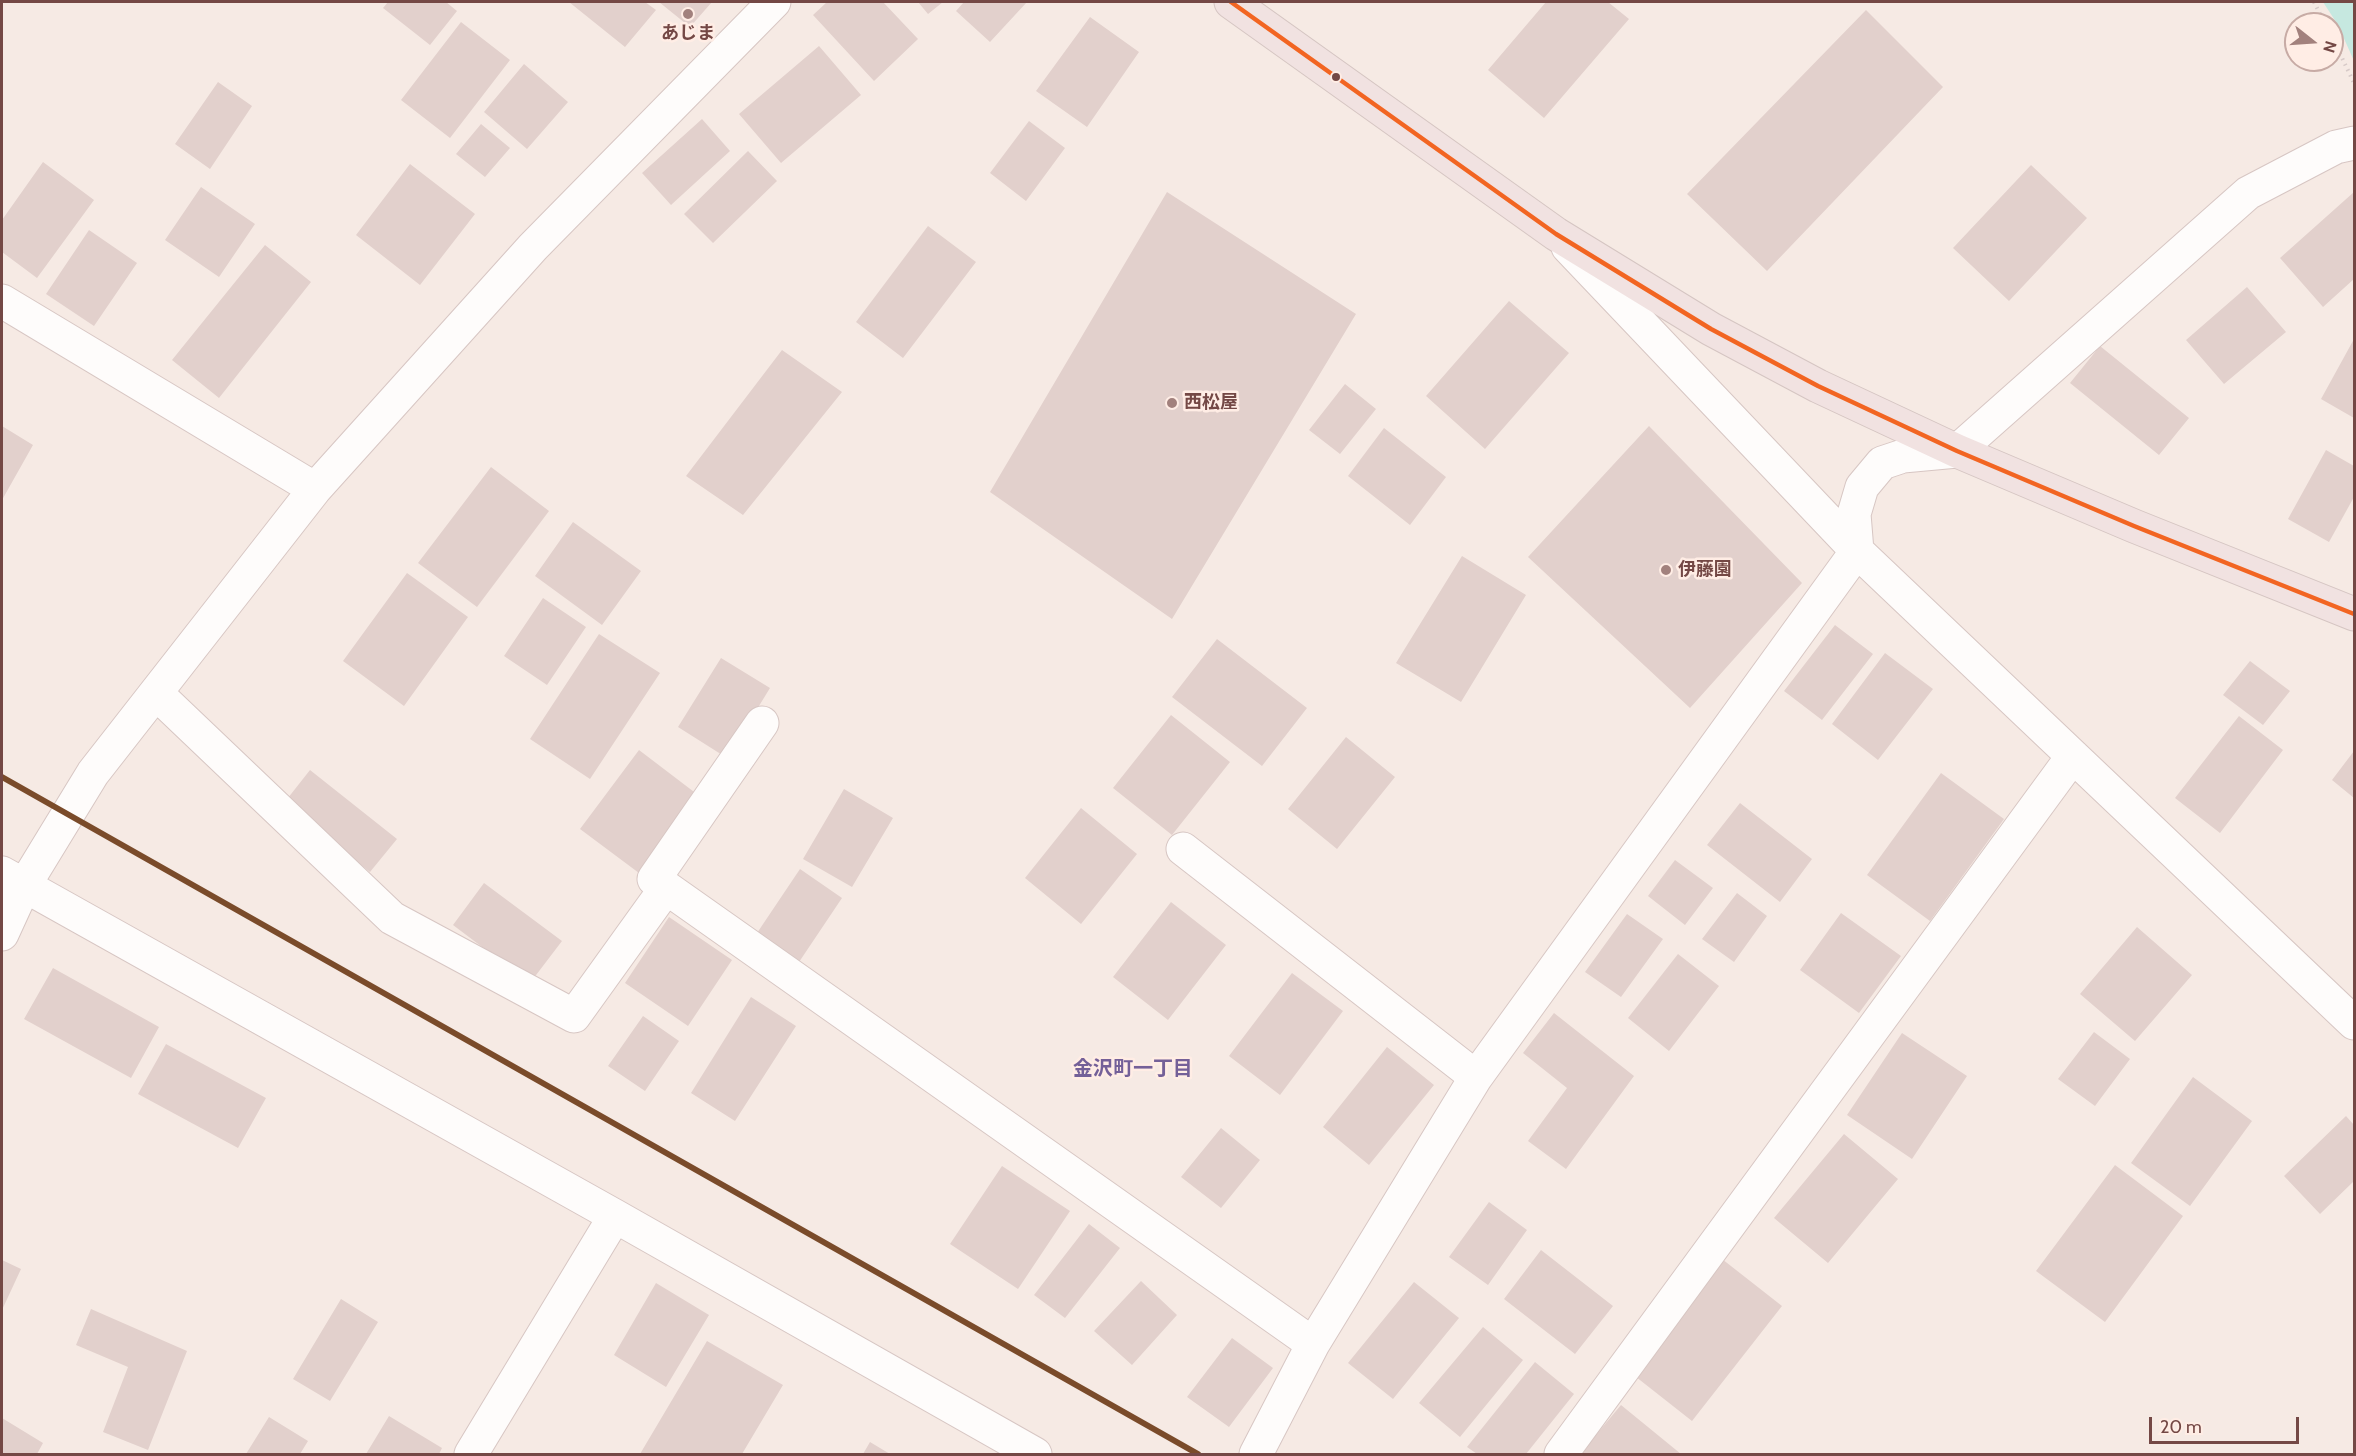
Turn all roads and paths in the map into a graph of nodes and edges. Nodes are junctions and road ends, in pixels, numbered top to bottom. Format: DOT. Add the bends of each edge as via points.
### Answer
graph roads {
  1 [pos="774,2"];
  2 [pos="1231,2"];
  3 [pos="2344,60"];
  4 [pos="2355,82"];
  5 [pos="2355,143"];
  6 [pos="1556,234"];
  7 [pos="2,301"];
  8 [pos="1957,451"];
  9 [pos="315,489"];
  10 [pos="1857,551"];
  11 [pos="2355,614"];
  12 [pos="156,693"];
  13 [pos="762,723"];
  14 [pos="2073,756"];
  15 [pos="1183,849"];
  16 [pos="13,880"];
  17 [pos="666,888"];
  18 [pos="2,934"];
  19 [pos="2355,1023"];
  20 [pos="1476,1077"];
  21 [pos="615,1216"];
  22 [pos="1313,1344"];
  23 [pos="471,1455"];
  24 [pos="1035,1455"];
  25 [pos="1256,1455"];
  26 [pos="1561,1455"];
  1 -- 9 [label="street" via="533,247"];
  2 -- 6 [label="highway"];
  3 -- 4 [label="path"];
  5 -- 8 [label="street" via="2336,147 2248,193"];
  6 -- 8 [label="highway" via="1711,329 1818,386"];
  6 -- 10 [label="street"];
  7 -- 9 [label="street"];
  8 -- 10 [label="street" via="1903,456 1882,463 1862,488 1854,514"];
  8 -- 11 [label="highway"];
  9 -- 12 [label="street"];
  10 -- 14 [label="street"];
  10 -- 20 [label="street"];
  12 -- 16 [label="street"];
  12 -- 17 [label="street" via="392,918 574,1016"];
  13 -- 17 [label="street" via="654,879"];
  14 -- 19 [label="street"];
  14 -- 26 [label="street"];
  15 -- 20 [label="street"];
  16 -- 18 [label="street"];
  16 -- 21 [label="street"];
  17 -- 22 [label="street"];
  20 -- 22 [label="street"];
  21 -- 23 [label="street"];
  21 -- 24 [label="street"];
  22 -- 25 [label="street"];
}
